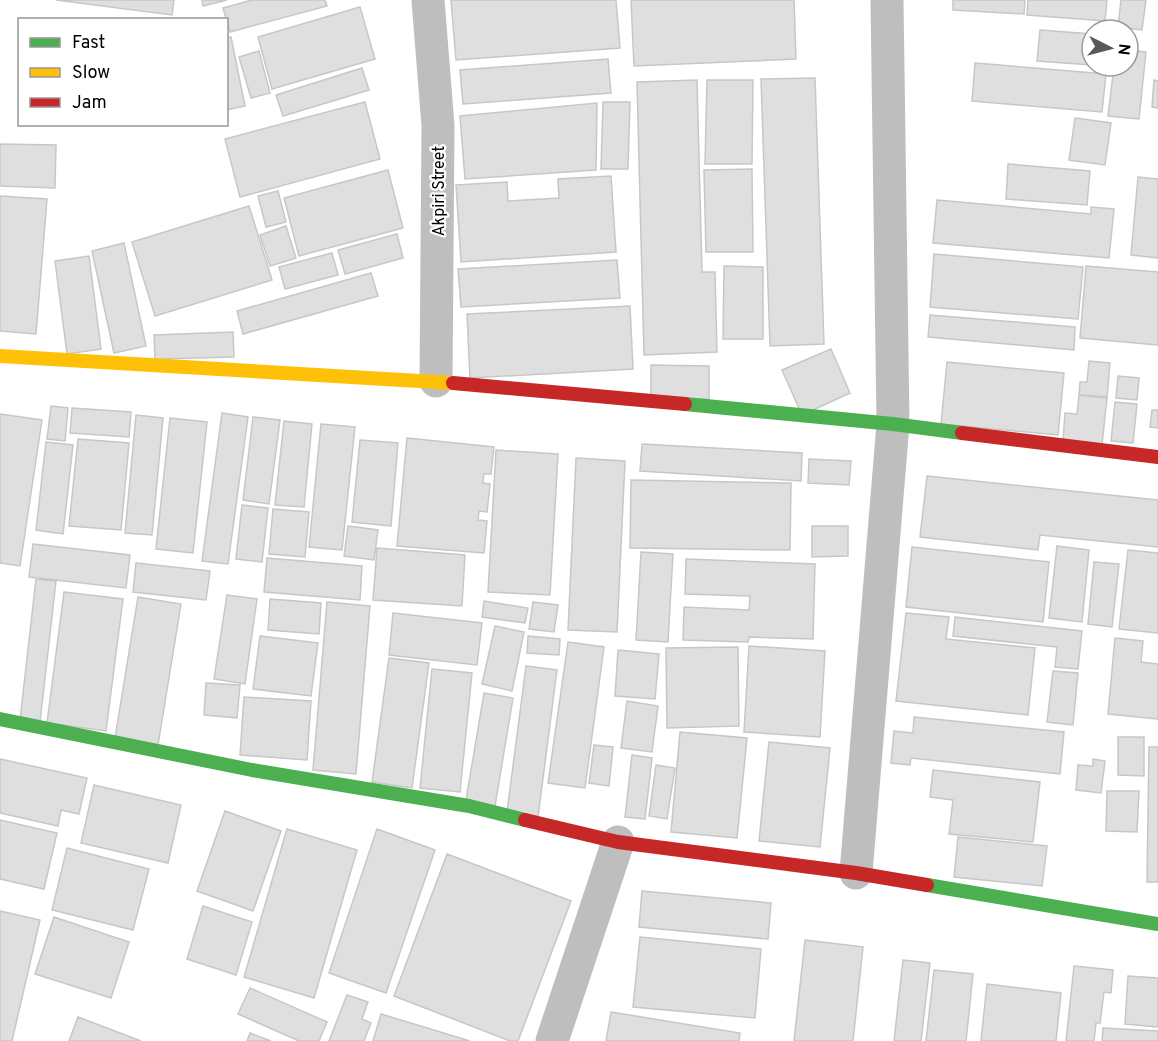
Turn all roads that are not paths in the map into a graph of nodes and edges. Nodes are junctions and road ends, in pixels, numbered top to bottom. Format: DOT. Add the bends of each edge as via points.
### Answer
graph roads {
  1 [pos="428,0"];
  2 [pos="887,0"];
  3 [pos="0,356"];
  4 [pos="436,381"];
  5 [pos="893,424"];
  6 [pos="1158,457"];
  7 [pos="0,719"];
  8 [pos="618,842"];
  9 [pos="856,873"];
  10 [pos="1158,924"];
  11 [pos="552,1041"];
  1 -- 4 [label="street, Akpiri Street" via="438,126"];
  2 -- 5 [label="street"];
  3 -- 4 [label="street"];
  4 -- 5 [label="street"];
  5 -- 6 [label="street"];
  5 -- 9 [label="street"];
  7 -- 8 [label="street" via="252,770 469,806"];
  8 -- 9 [label="street"];
  8 -- 11 [label="street"];
  9 -- 10 [label="street"];
}
